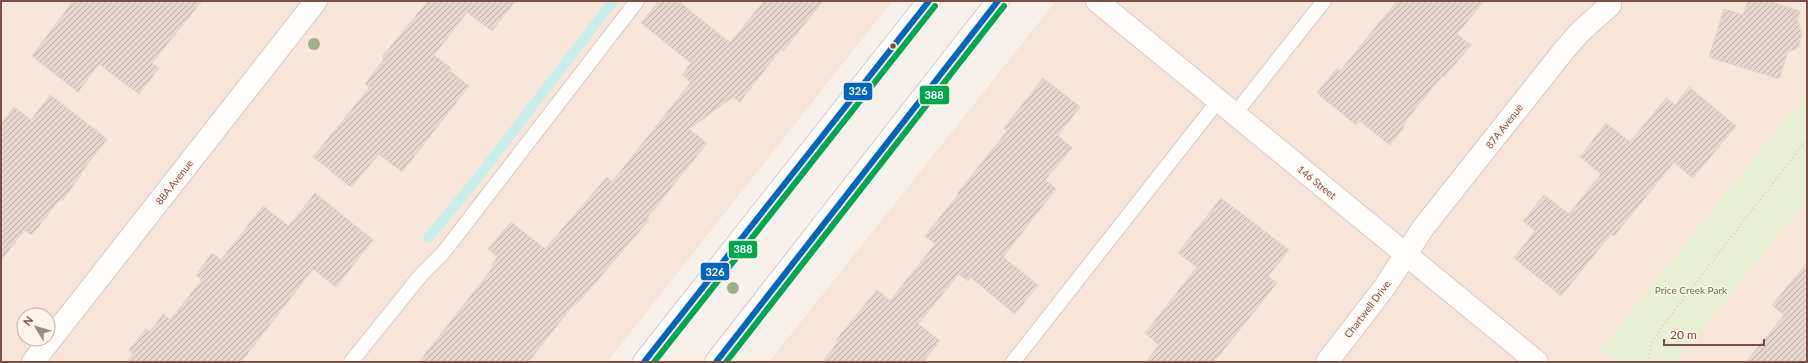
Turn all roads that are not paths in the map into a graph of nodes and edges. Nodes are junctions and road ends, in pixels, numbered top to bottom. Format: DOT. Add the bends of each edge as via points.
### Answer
graph roads {
  1 [pos="316,1"];
  2 [pos="637,1"];
  3 [pos="929,1"];
  4 [pos="998,1"];
  5 [pos="1097,1"];
  6 [pos="1324,1"];
  7 [pos="1610,5"];
  8 [pos="1218,101"];
  9 [pos="1234,115"];
  10 [pos="1406,255"];
  11 [pos="33,362"];
  12 [pos="351,362"];
  13 [pos="644,362"];
  14 [pos="716,362"];
  15 [pos="1013,362"];
  16 [pos="1327,362"];
  17 [pos="1537,362"];
  1 -- 11 [label="street, 88A Avenue"];
  2 -- 12 [label="lane" via="443,253 421,275"];
  3 -- 13 [label="street"];
  4 -- 14 [label="street"];
  5 -- 8 [label="street, 146 Street"];
  6 -- 9 [label="lane"];
  7 -- 10 [label="street, 87A Avenue" via="1580,32 1560,55 1423,228"];
  8 -- 9 [label="street, 146 Street"];
  8 -- 15 [label="lane"];
  9 -- 10 [label="street, 146 Street"];
  10 -- 16 [label="street, Chartwell Drive"];
  10 -- 17 [label="street, 146 Street"];
}
